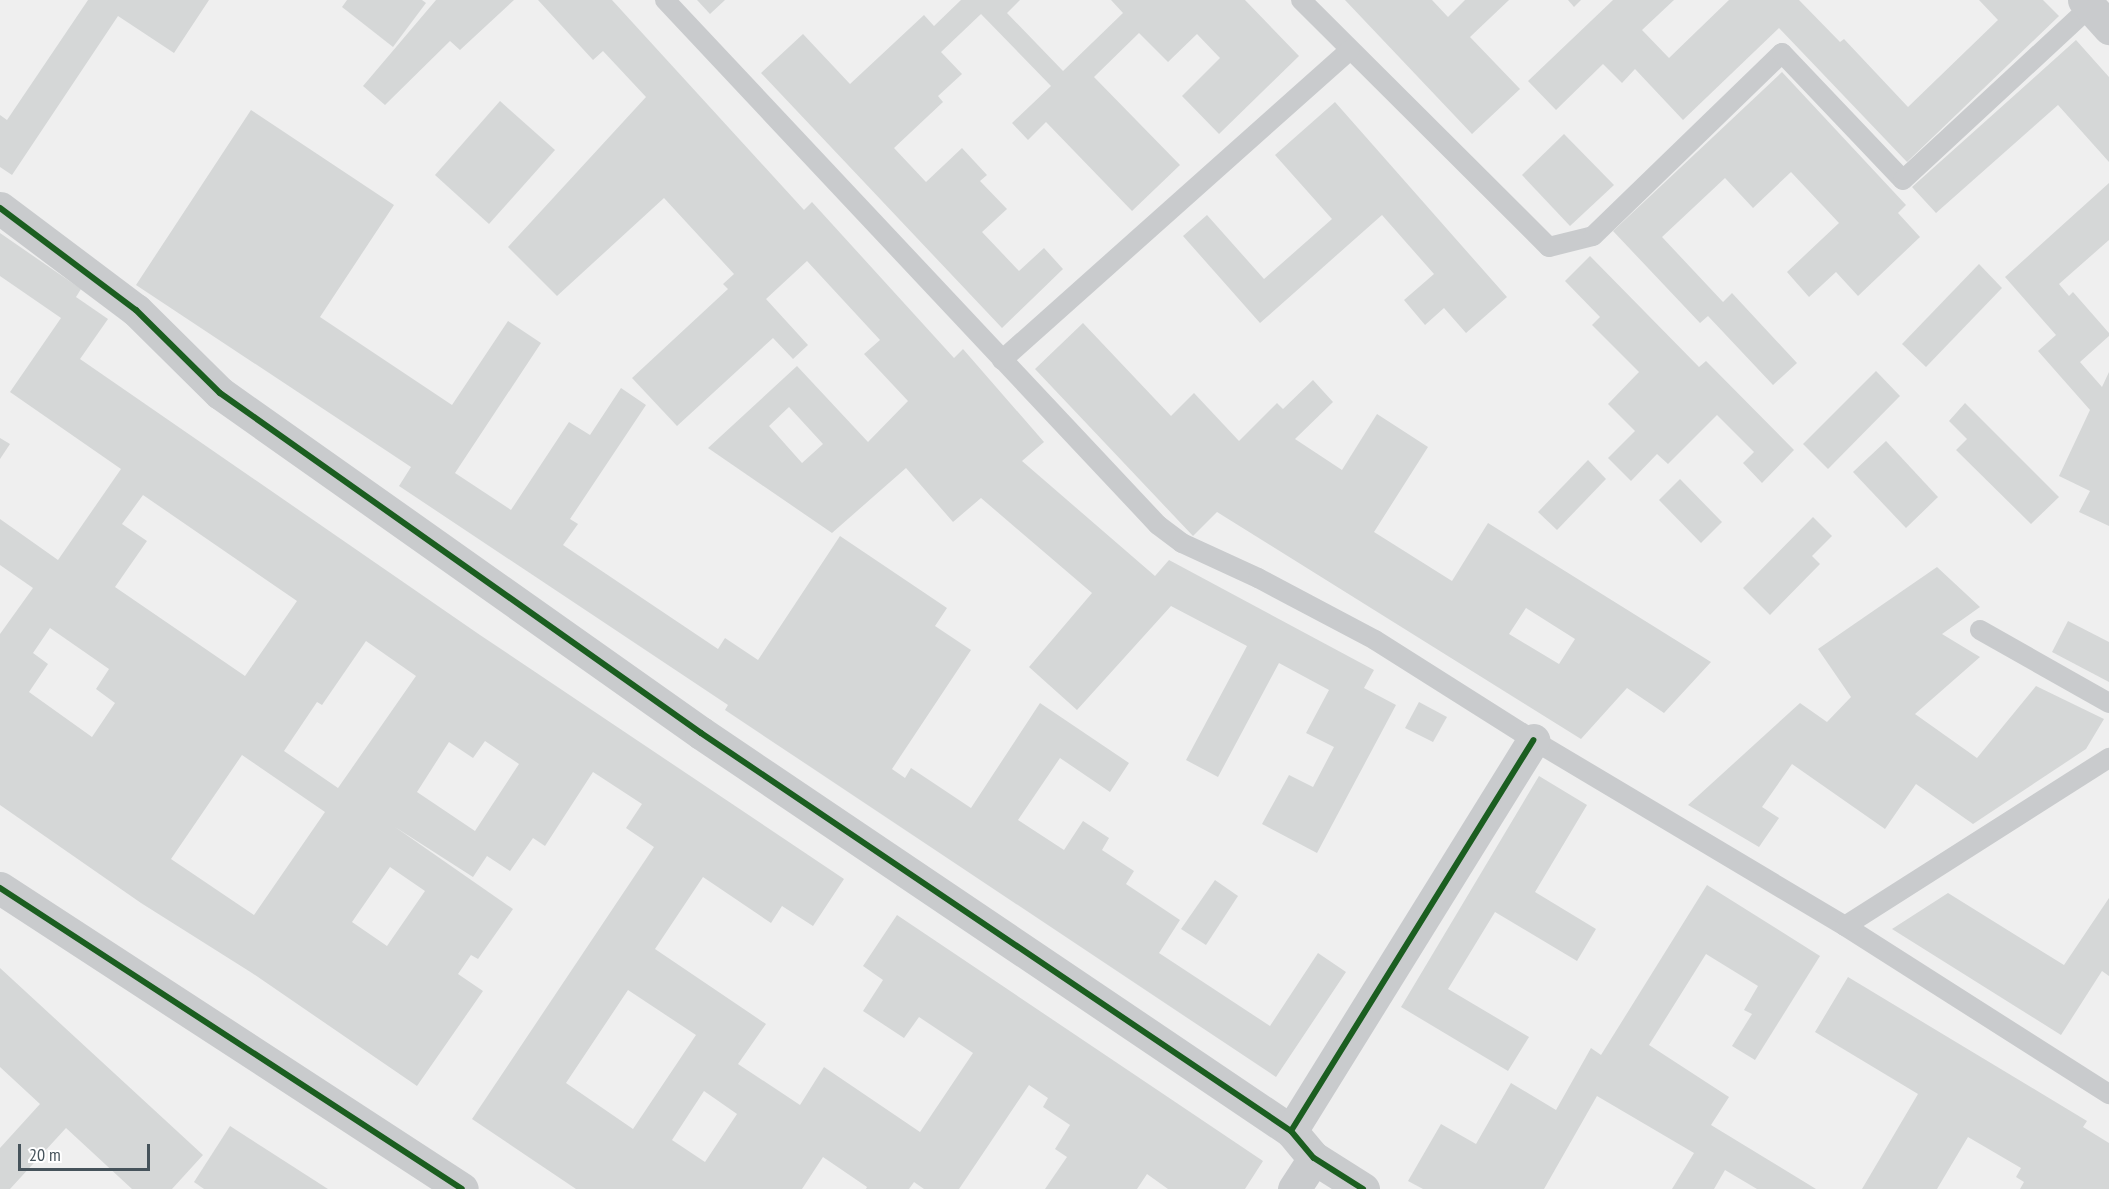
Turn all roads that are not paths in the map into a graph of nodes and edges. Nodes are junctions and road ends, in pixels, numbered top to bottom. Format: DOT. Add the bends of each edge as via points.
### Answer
graph roads {
  1 [pos="665,0"];
  2 [pos="1301,0"];
  3 [pos="2094,12"];
  4 [pos="1350,50"];
  5 [pos="0,208"];
  6 [pos="1002,360"];
  7 [pos="1980,630"];
  8 [pos="2109,703"];
  9 [pos="1533,740"];
  10 [pos="2109,758"];
  11 [pos="0,888"];
  12 [pos="1845,926"];
  13 [pos="2109,1094"];
  14 [pos="1291,1131"];
  15 [pos="1314,1158"];
  16 [pos="462,1189"];
  17 [pos="1294,1189"];
  18 [pos="1363,1189"];
  1 -- 6 [label="lane"];
  2 -- 4 [label="lane"];
  3 -- 4 [label="lane" via="1903,180 1782,53 1593,236 1549,247"];
  4 -- 6 [label="lane"];
  5 -- 14 [label="street" via="135,310 220,393 701,733"];
  6 -- 9 [label="lane" via="1158,525 1182,543 1375,640"];
  7 -- 8 [label="lane"];
  9 -- 12 [label="lane"];
  9 -- 14 [label="street"];
  10 -- 12 [label="lane"];
  11 -- 16 [label="street"];
  12 -- 13 [label="lane"];
  14 -- 15 [label="street"];
  15 -- 17 [label="street"];
  15 -- 18 [label="street"];
}
